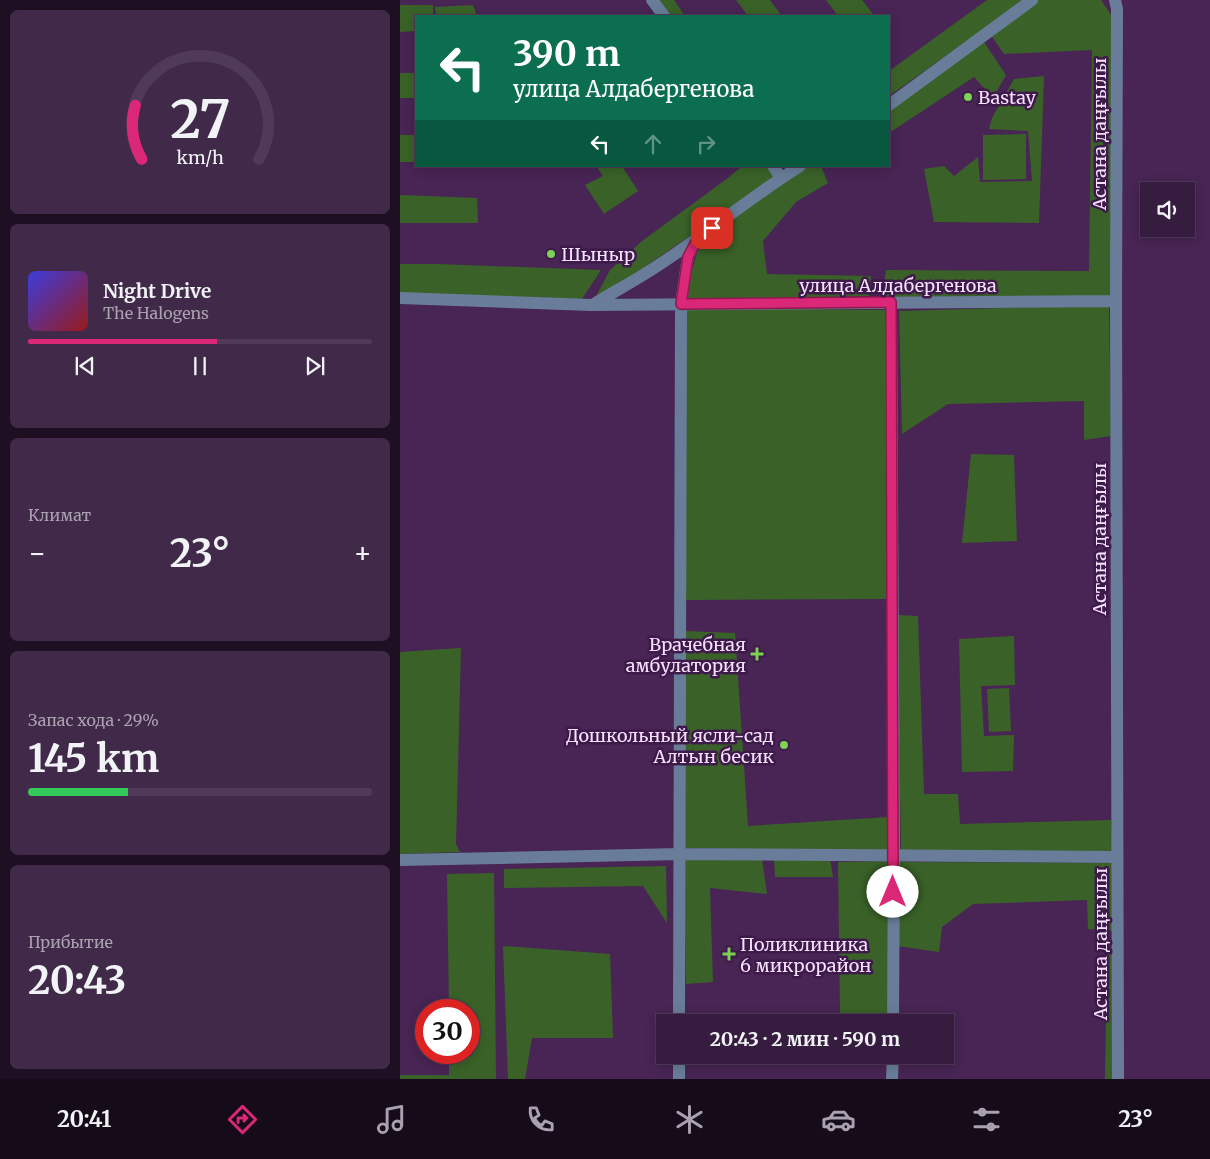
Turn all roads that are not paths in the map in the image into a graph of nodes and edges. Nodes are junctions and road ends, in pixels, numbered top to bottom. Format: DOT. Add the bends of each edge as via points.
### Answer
graph roads {
  1 [pos="652,0"];
  2 [pos="1032,0"];
  3 [pos="1115,0"];
  4 [pos="663,15"];
  5 [pos="890,104"];
  6 [pos="774,167"];
  7 [pos="798,167"];
  8 [pos="781,178"];
  9 [pos="698,238"];
  10 [pos="400,298"];
  11 [pos="1116,301"];
  12 [pos="891,302"];
  13 [pos="681,304"];
  14 [pos="591,305"];
  15 [pos="680,854"];
  16 [pos="894,856"];
  17 [pos="1117,857"];
  18 [pos="400,860"];
  19 [pos="679,1014"];
  20 [pos="893,1014"];
  21 [pos="679,1064"];
  22 [pos="892,1064"];
  23 [pos="679,1079"];
  24 [pos="892,1079"];
  25 [pos="1118,1079"];
  1 -- 4 [label="street"];
  2 -- 5 [label="street"];
  3 -- 11 [label="street, Астана даңғылы"];
  6 -- 8 [label="street"];
  7 -- 8 [label="street"];
  8 -- 9 [label="street"];
  9 -- 13 [label="street" via="688,257"];
  9 -- 14 [label="street" via="644,275"];
  10 -- 14 [label="street, улица Алдабергенова"];
  11 -- 12 [label="street, улица Алдабергенова"];
  11 -- 17 [label="street, Астана даңғылы"];
  12 -- 13 [label="street, улица Алдабергенова"];
  12 -- 16 [label="street"];
  13 -- 14 [label="street, улица Алдабергенова"];
  13 -- 15 [label="street"];
  15 -- 16 [label="street"];
  15 -- 18 [label="street"];
  15 -- 19 [label="street"];
  16 -- 17 [label="street"];
  16 -- 20 [label="street"];
  17 -- 25 [label="street, Астана даңғылы"];
  21 -- 23 [label="street"];
  22 -- 24 [label="street"];
}
